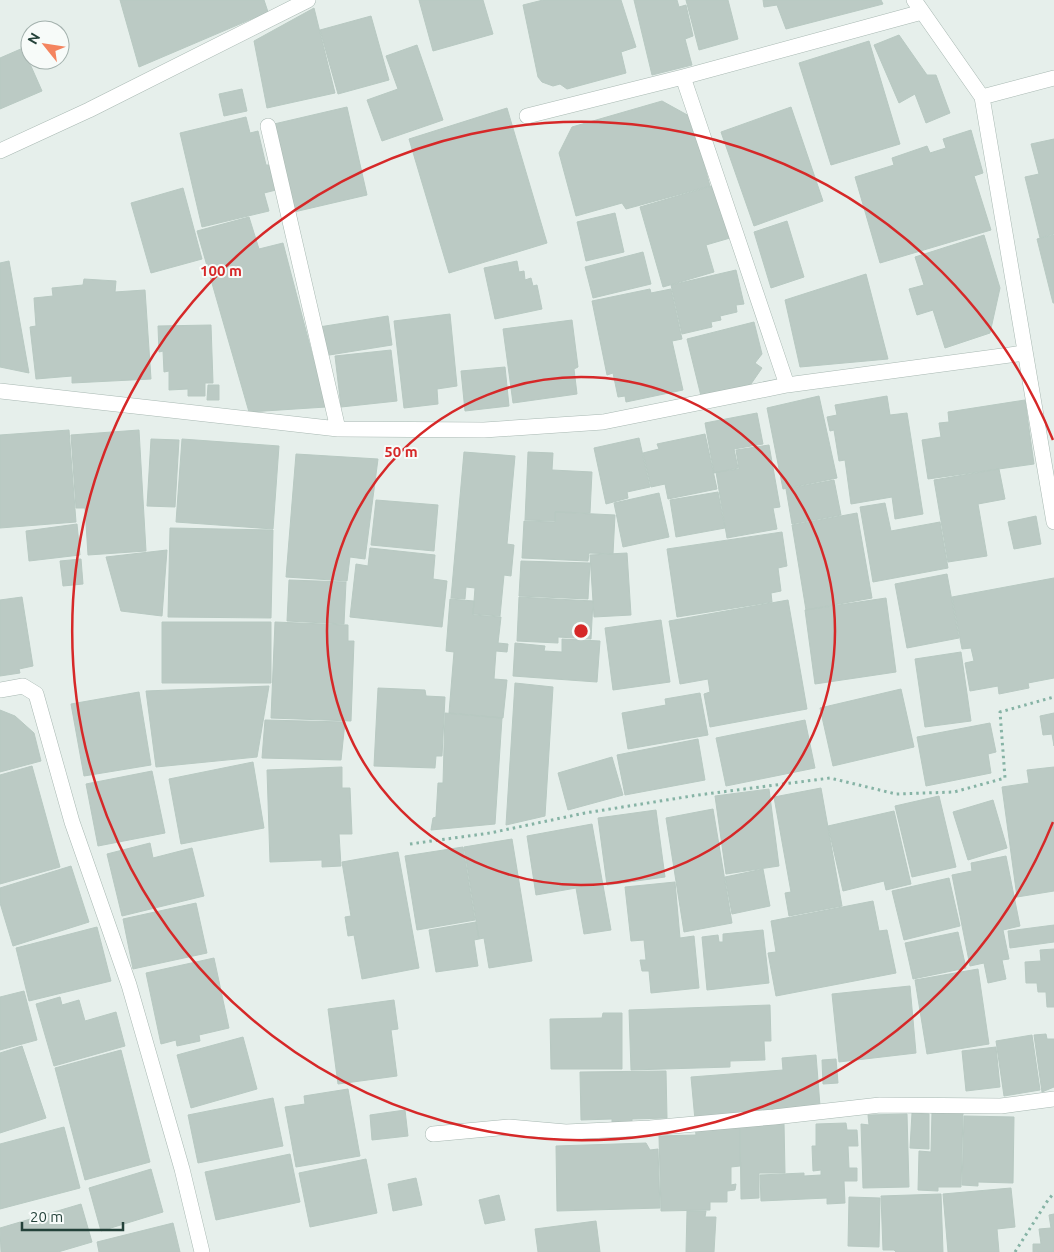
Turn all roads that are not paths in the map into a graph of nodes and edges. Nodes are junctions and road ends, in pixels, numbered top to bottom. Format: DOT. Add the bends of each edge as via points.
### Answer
graph roads {
  1 [pos="308,0"];
  2 [pos="918,6"];
  3 [pos="683,77"];
  4 [pos="1054,78"];
  5 [pos="982,97"];
  6 [pos="527,116"];
  7 [pos="268,126"];
  8 [pos="0,151"];
  9 [pos="1025,353"];
  10 [pos="787,385"];
  11 [pos="0,391"];
  12 [pos="338,429"];
  13 [pos="1054,522"];
  14 [pos="0,690"];
  15 [pos="1054,1099"];
  16 [pos="433,1134"];
  17 [pos="202,1252"];
  1 -- 8 [label="street"];
  2 -- 3 [label="street"];
  2 -- 5 [label="street"];
  3 -- 6 [label="street"];
  3 -- 10 [label="street"];
  4 -- 5 [label="street"];
  5 -- 9 [label="street"];
  7 -- 12 [label="street"];
  9 -- 10 [label="street"];
  9 -- 13 [label="street"];
  10 -- 12 [label="street" via="603,422 484,430"];
  11 -- 12 [label="street"];
  14 -- 17 [label="street" via="23,686 36,694 72,822 131,994 182,1169"];
  15 -- 16 [label="street" via="1001,1106 880,1105 650,1128 566,1132 509,1127"];
}
